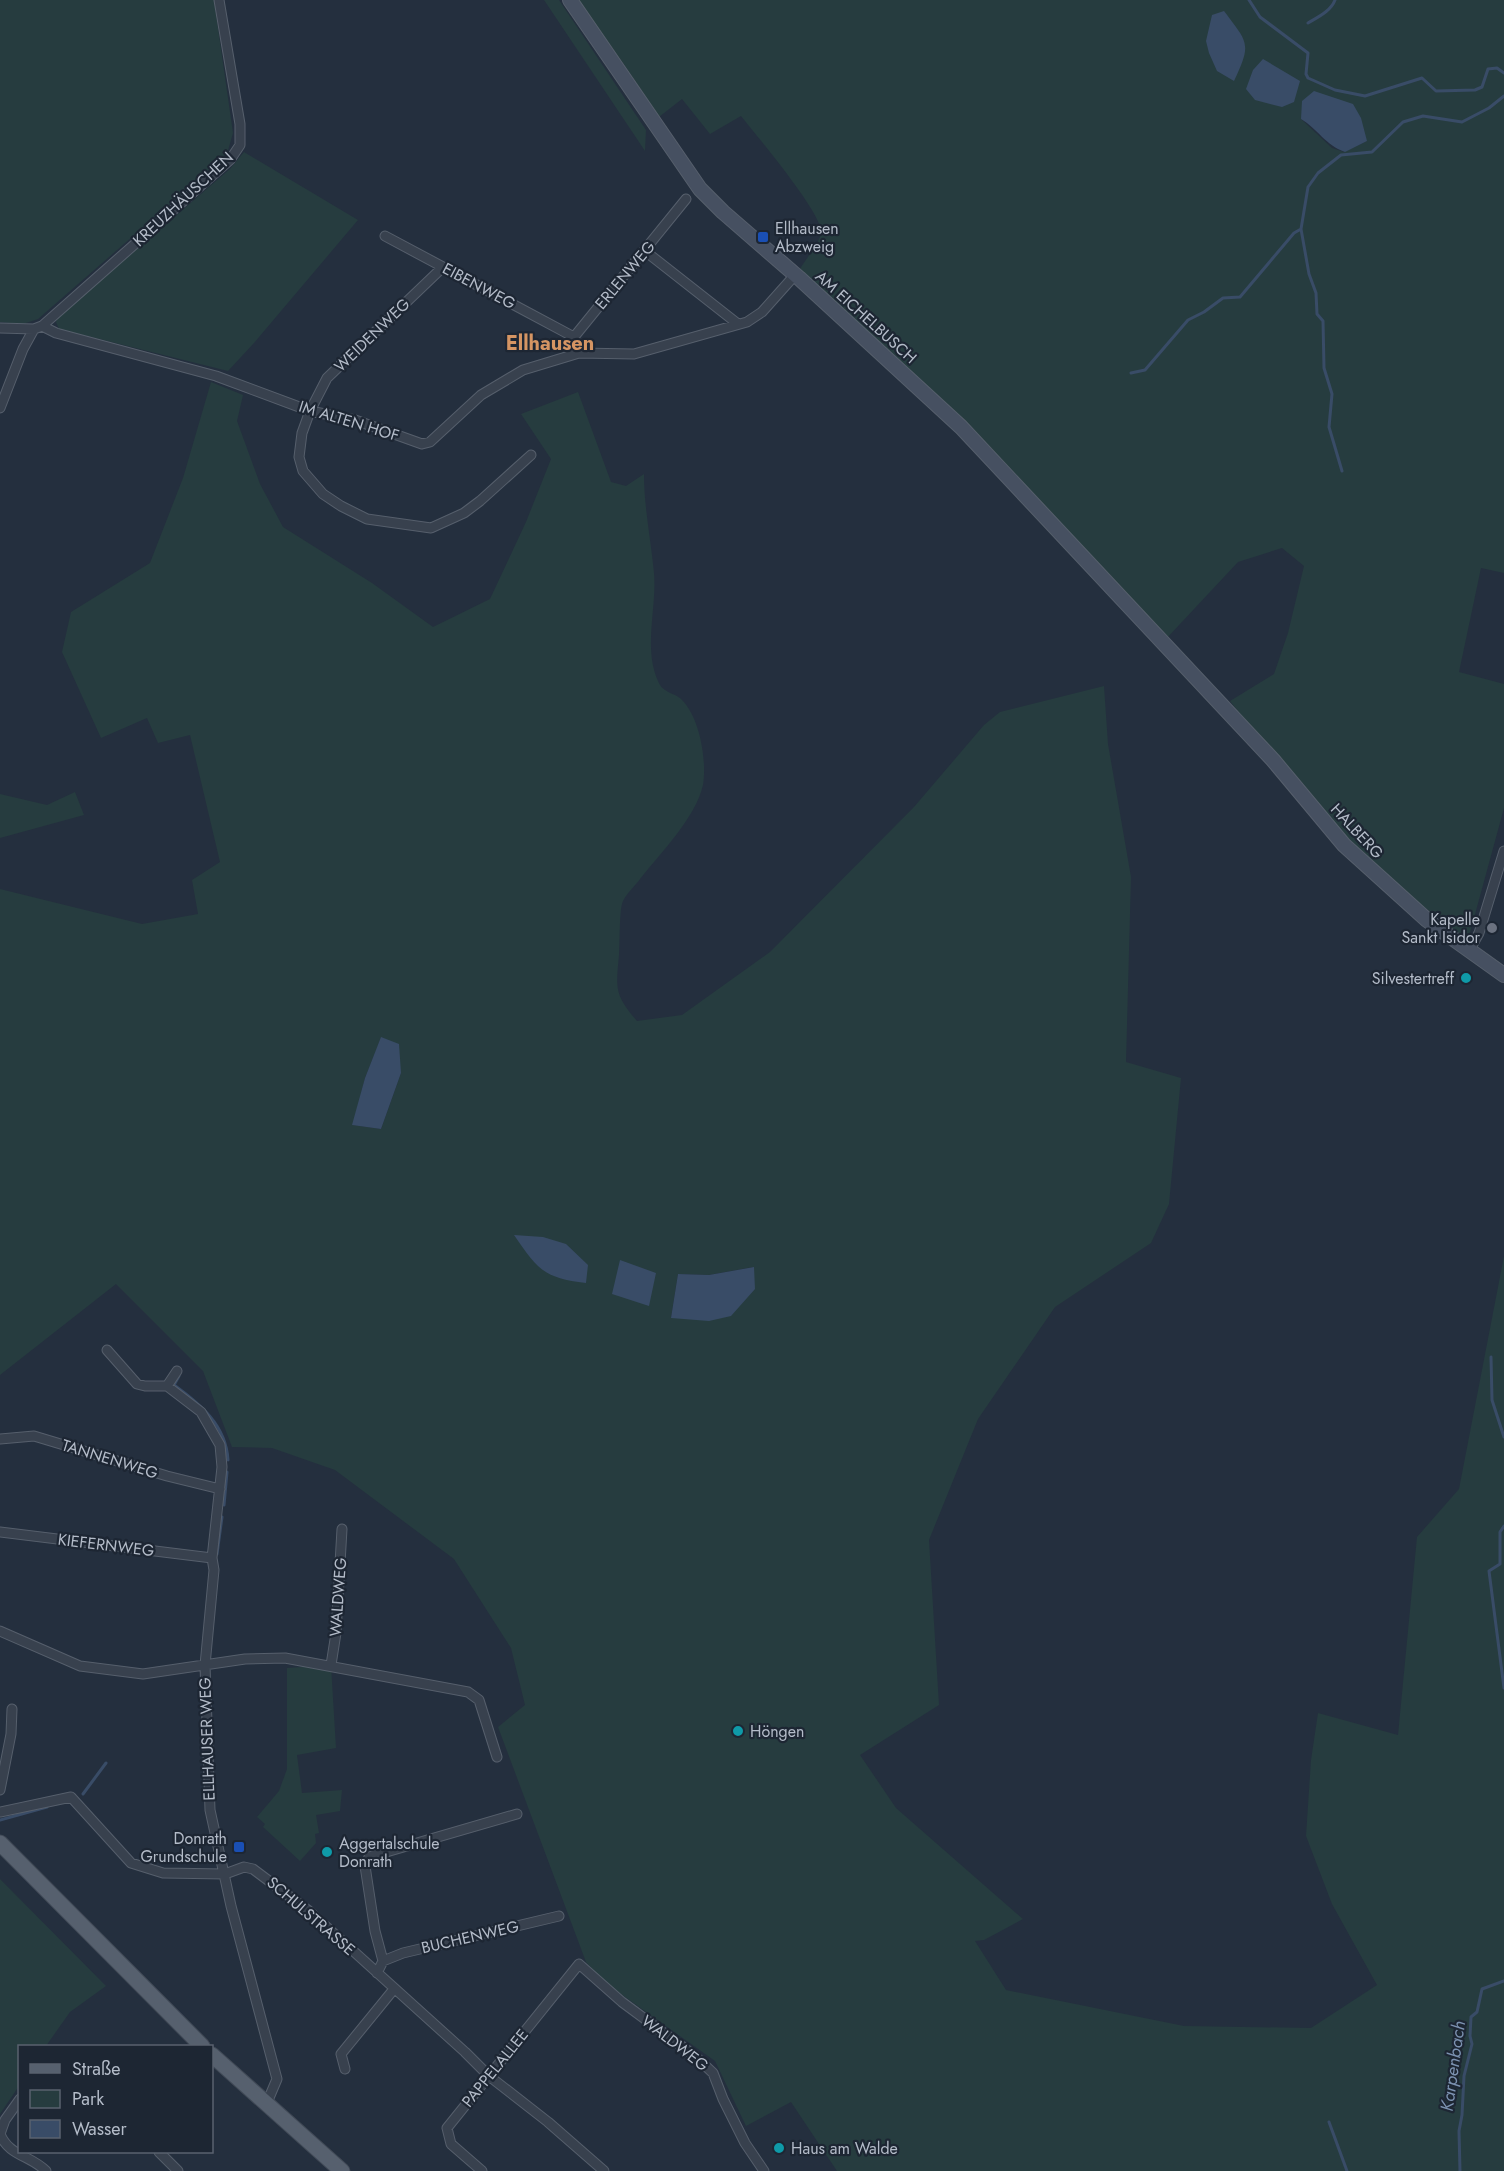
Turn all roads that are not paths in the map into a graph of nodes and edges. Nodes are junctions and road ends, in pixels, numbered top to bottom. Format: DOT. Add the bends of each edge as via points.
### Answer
graph roads {
  1 [pos="219,0"];
  2 [pos="570,0"];
  3 [pos="686,199"];
  4 [pos="385,236"];
  5 [pos="645,251"];
  6 [pos="443,267"];
  7 [pos="795,275"];
  8 [pos="738,324"];
  9 [pos="0,327"];
  10 [pos="38,327"];
  11 [pos="574,337"];
  12 [pos="579,353"];
  13 [pos="0,408"];
  14 [pos="310,411"];
  15 [pos="531,455"];
  16 [pos="1161,641"];
  17 [pos="1504,850"];
  18 [pos="1469,951"];
  19 [pos="1504,975"];
  20 [pos="107,1350"];
  21 [pos="177,1371"];
  22 [pos="167,1386"];
  23 [pos="0,1439"];
  24 [pos="220,1489"];
  25 [pos="342,1529"];
  26 [pos="0,1532"];
  27 [pos="212,1558"];
  28 [pos="0,1631"];
  29 [pos="205,1665"];
  30 [pos="331,1665"];
  31 [pos="12,1709"];
  32 [pos="497,1757"];
  33 [pos="0,1790"];
  34 [pos="0,1812"];
  35 [pos="517,1814"];
  36 [pos="0,1843"];
  37 [pos="225,1874"];
  38 [pos="559,1916"];
  39 [pos="383,1961"];
  40 [pos="579,1964"];
  41 [pos="377,1973"];
  42 [pos="394,1989"];
  43 [pos="201,2045"];
  44 [pos="213,2056"];
  45 [pos="345,2069"];
  46 [pos="489,2076"];
  47 [pos="18,2101"];
  48 [pos="266,2105"];
  49 [pos="161,2153"];
  50 [pos="46,2171"];
  51 [pos="178,2171"];
  52 [pos="342,2171"];
  53 [pos="482,2171"];
  54 [pos="604,2171"];
  55 [pos="764,2171"];
  1 -- 10 [label="street, KREUZHÄUSCHEN" via="240,124 240,145 230,160"];
  2 -- 7 [label="street, AM EICHELBUSCH" via="700,189"];
  3 -- 5 [label="street, ERLENWEG"];
  4 -- 6 [label="street, EIBENWEG"];
  5 -- 8 [label="street"];
  5 -- 11 [label="street, ERLENWEG"];
  6 -- 11 [label="street, EIBENWEG"];
  6 -- 14 [label="street, WEIDENWEG" via="327,378"];
  7 -- 8 [label="street, IM ALTEN HOF" via="762,312"];
  7 -- 16 [label="street, AM EICHELBUSCH" via="961,427"];
  8 -- 12 [label="street, IM ALTEN HOF" via="634,354"];
  9 -- 10 [label="street, IM ALTEN HOF"];
  10 -- 13 [label="street" via="23,349"];
  10 -- 14 [label="street, IM ALTEN HOF" via="216,376"];
  11 -- 12 [label="street"];
  12 -- 14 [label="street, IM ALTEN HOF" via="501,381 430,442 422,444 355,420"];
  14 -- 15 [label="street, WEIDENWEG" via="299,457 303,471 323,494 367,519 431,528 464,513"];
  16 -- 18 [label="street, HALBERG" via="1273,760 1344,845 1427,920"];
  17 -- 18 [label="street" via="1479,933"];
  18 -- 19 [label="street, HALBERG"];
  20 -- 22 [label="street" via="137,1384"];
  21 -- 22 [label="street"];
  22 -- 24 [label="street, ELLHAUSER WEG" via="201,1412 220,1445"];
  23 -- 24 [label="street, TANNENWEG" via="34,1436"];
  24 -- 27 [label="street, ELLHAUSER WEG"];
  25 -- 30 [label="street, WALDWEG"];
  26 -- 27 [label="street, KIEFERNWEG"];
  27 -- 29 [label="street, ELLHAUSER WEG"];
  28 -- 29 [label="street" via="80,1666 143,1674"];
  29 -- 30 [label="street" via="285,1658"];
  29 -- 37 [label="street, ELLHAUSER WEG" via="210,1810"];
  30 -- 32 [label="street" via="468,1692 478,1700"];
  31 -- 33 [label="street"];
  34 -- 37 [label="street, SCHULSTRASSE" via="71,1797 131,1863 163,1873"];
  35 -- 39 [label="street" via="369,1857 364,1866"];
  36 -- 43 [label="main road"];
  37 -- 41 [label="street, SCHULSTRASSE" via="244,1867 262,1874"];
  37 -- 48 [label="street, ELLHAUSER WEG" via="277,2079"];
  38 -- 39 [label="street, BUCHENWEG"];
  39 -- 41 [label="street"];
  40 -- 46 [label="street, PAPPELALLEE"];
  40 -- 55 [label="street, WALDWEG" via="713,2073 745,2143"];
  41 -- 42 [label="street, SCHULSTRASSE"];
  42 -- 45 [label="street" via="341,2054"];
  42 -- 46 [label="street, SCHULSTRASSE"];
  44 -- 48 [label="main road"];
  46 -- 53 [label="street, PAPPELALLEE" via="447,2128 451,2144"];
  46 -- 54 [label="street, SCHULSTRASSE"];
  47 -- 50 [label="street" via="0,2134 5,2146"];
  48 -- 52 [label="main road"];
  49 -- 51 [label="street"];
}
